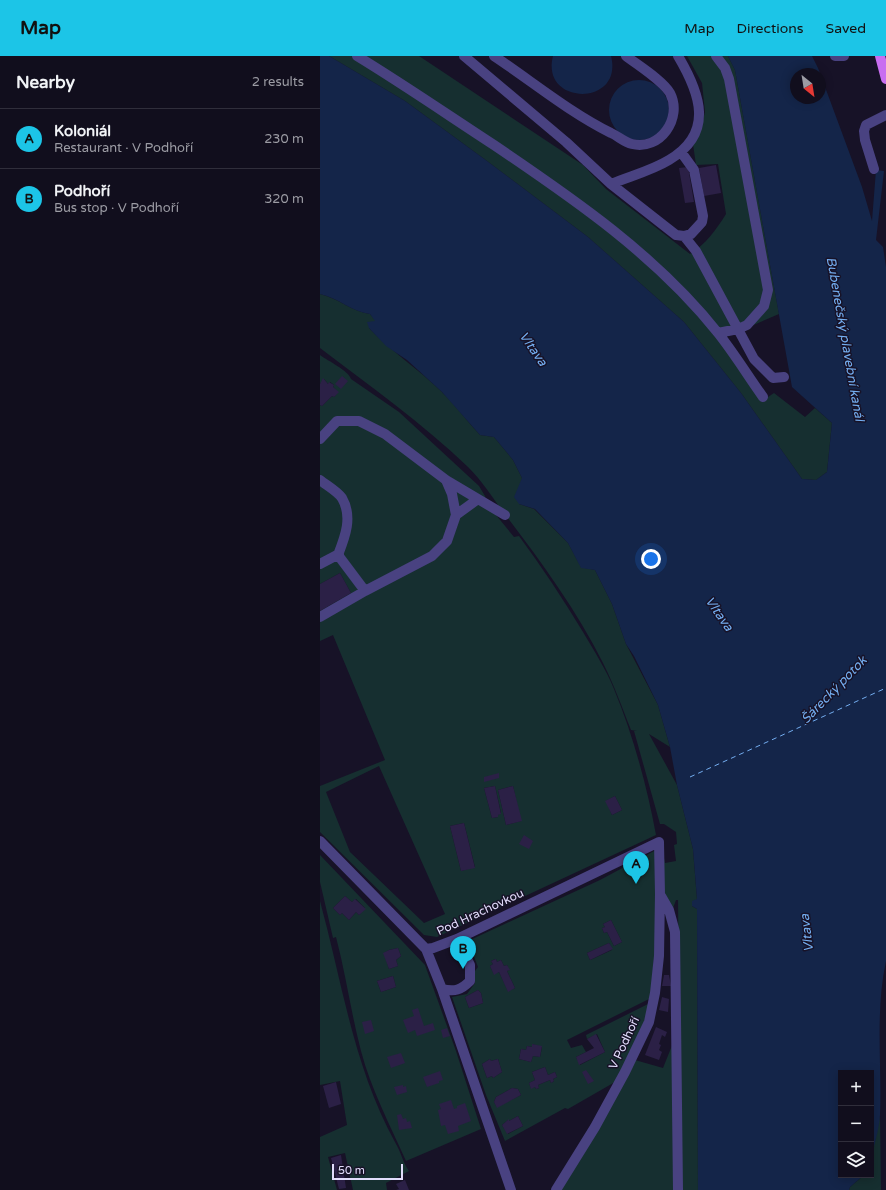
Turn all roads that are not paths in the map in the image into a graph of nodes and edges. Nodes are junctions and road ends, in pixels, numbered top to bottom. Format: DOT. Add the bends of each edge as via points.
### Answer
graph roads {
  1 [pos="357,56"];
  2 [pos="464,56"];
  3 [pos="494,56"];
  4 [pos="626,56"];
  5 [pos="678,56"];
  6 [pos="716,56"];
  7 [pos="835,56"];
  8 [pos="844,56"];
  9 [pos="880,56"];
  10 [pos="886,79"];
  11 [pos="886,115"];
  12 [pos="681,152"];
  13 [pos="874,168"];
  14 [pos="611,184"];
  15 [pos="684,236"];
  16 [pos="738,329"];
  17 [pos="718,333"];
  18 [pos="784,377"];
  19 [pos="763,397"];
  20 [pos="320,439"];
  21 [pos="320,480"];
  22 [pos="446,480"];
  23 [pos="478,499"];
  24 [pos="456,515"];
  25 [pos="505,515"];
  26 [pos="339,554"];
  27 [pos="320,564"];
  28 [pos="365,591"];
  29 [pos="320,617"];
  30 [pos="320,841"];
  31 [pos="659,842"];
  32 [pos="660,894"];
  33 [pos="457,939"];
  34 [pos="426,949"];
  35 [pos="442,988"];
  36 [pos="511,1190"];
  37 [pos="556,1190"];
  38 [pos="678,1190"];
  1 -- 17 [label="street" via="558,188 645,257 692,303"];
  2 -- 14 [label="street" via="566,142"];
  3 -- 4 [label="street" via="562,105 621,140 633,144 653,142 668,130 673,116 672,101 664,87"];
  5 -- 12 [label="street" via="692,79 699,117 698,126"];
  6 -- 16 [label="street" via="729,79 768,290 764,306 747,325"];
  7 -- 8 [label="street"];
  9 -- 10 [label="main road"];
  11 -- 13 [label="street" via="866,125 864,131"];
  12 -- 14 [label="street" via="668,161"];
  12 -- 15 [label="street" via="694,170 703,216 696,230"];
  14 -- 15 [label="street" via="676,235"];
  15 -- 16 [label="street" via="696,251"];
  16 -- 17 [label="street"];
  16 -- 18 [label="street" via="754,359 773,378"];
  17 -- 19 [label="street"];
  20 -- 22 [label="street" via="337,421 359,422 385,434"];
  21 -- 26 [label="street" via="341,498 347,517 346,536"];
  22 -- 23 [label="street"];
  22 -- 24 [label="street"];
  23 -- 24 [label="street"];
  23 -- 25 [label="street"];
  24 -- 28 [label="street" via="447,541 432,556"];
  26 -- 27 [label="street"];
  26 -- 28 [label="street"];
  28 -- 29 [label="street"];
  30 -- 34 [label="street, Pod Hrachovkou"];
  31 -- 32 [label="street, V Podhoří"];
  31 -- 33 [label="street, Pod Hrachovkou"];
  32 -- 37 [label="street, V Podhoří" via="659,956 649,1022 595,1127"];
  32 -- 38 [label="street" via="669,910 675,932"];
  33 -- 34 [label="street, Pod Hrachovkou"];
  33 -- 35 [label="street" via="470,965 470,981 453,992"];
  34 -- 35 [label="street"];
  35 -- 36 [label="street"];
}
